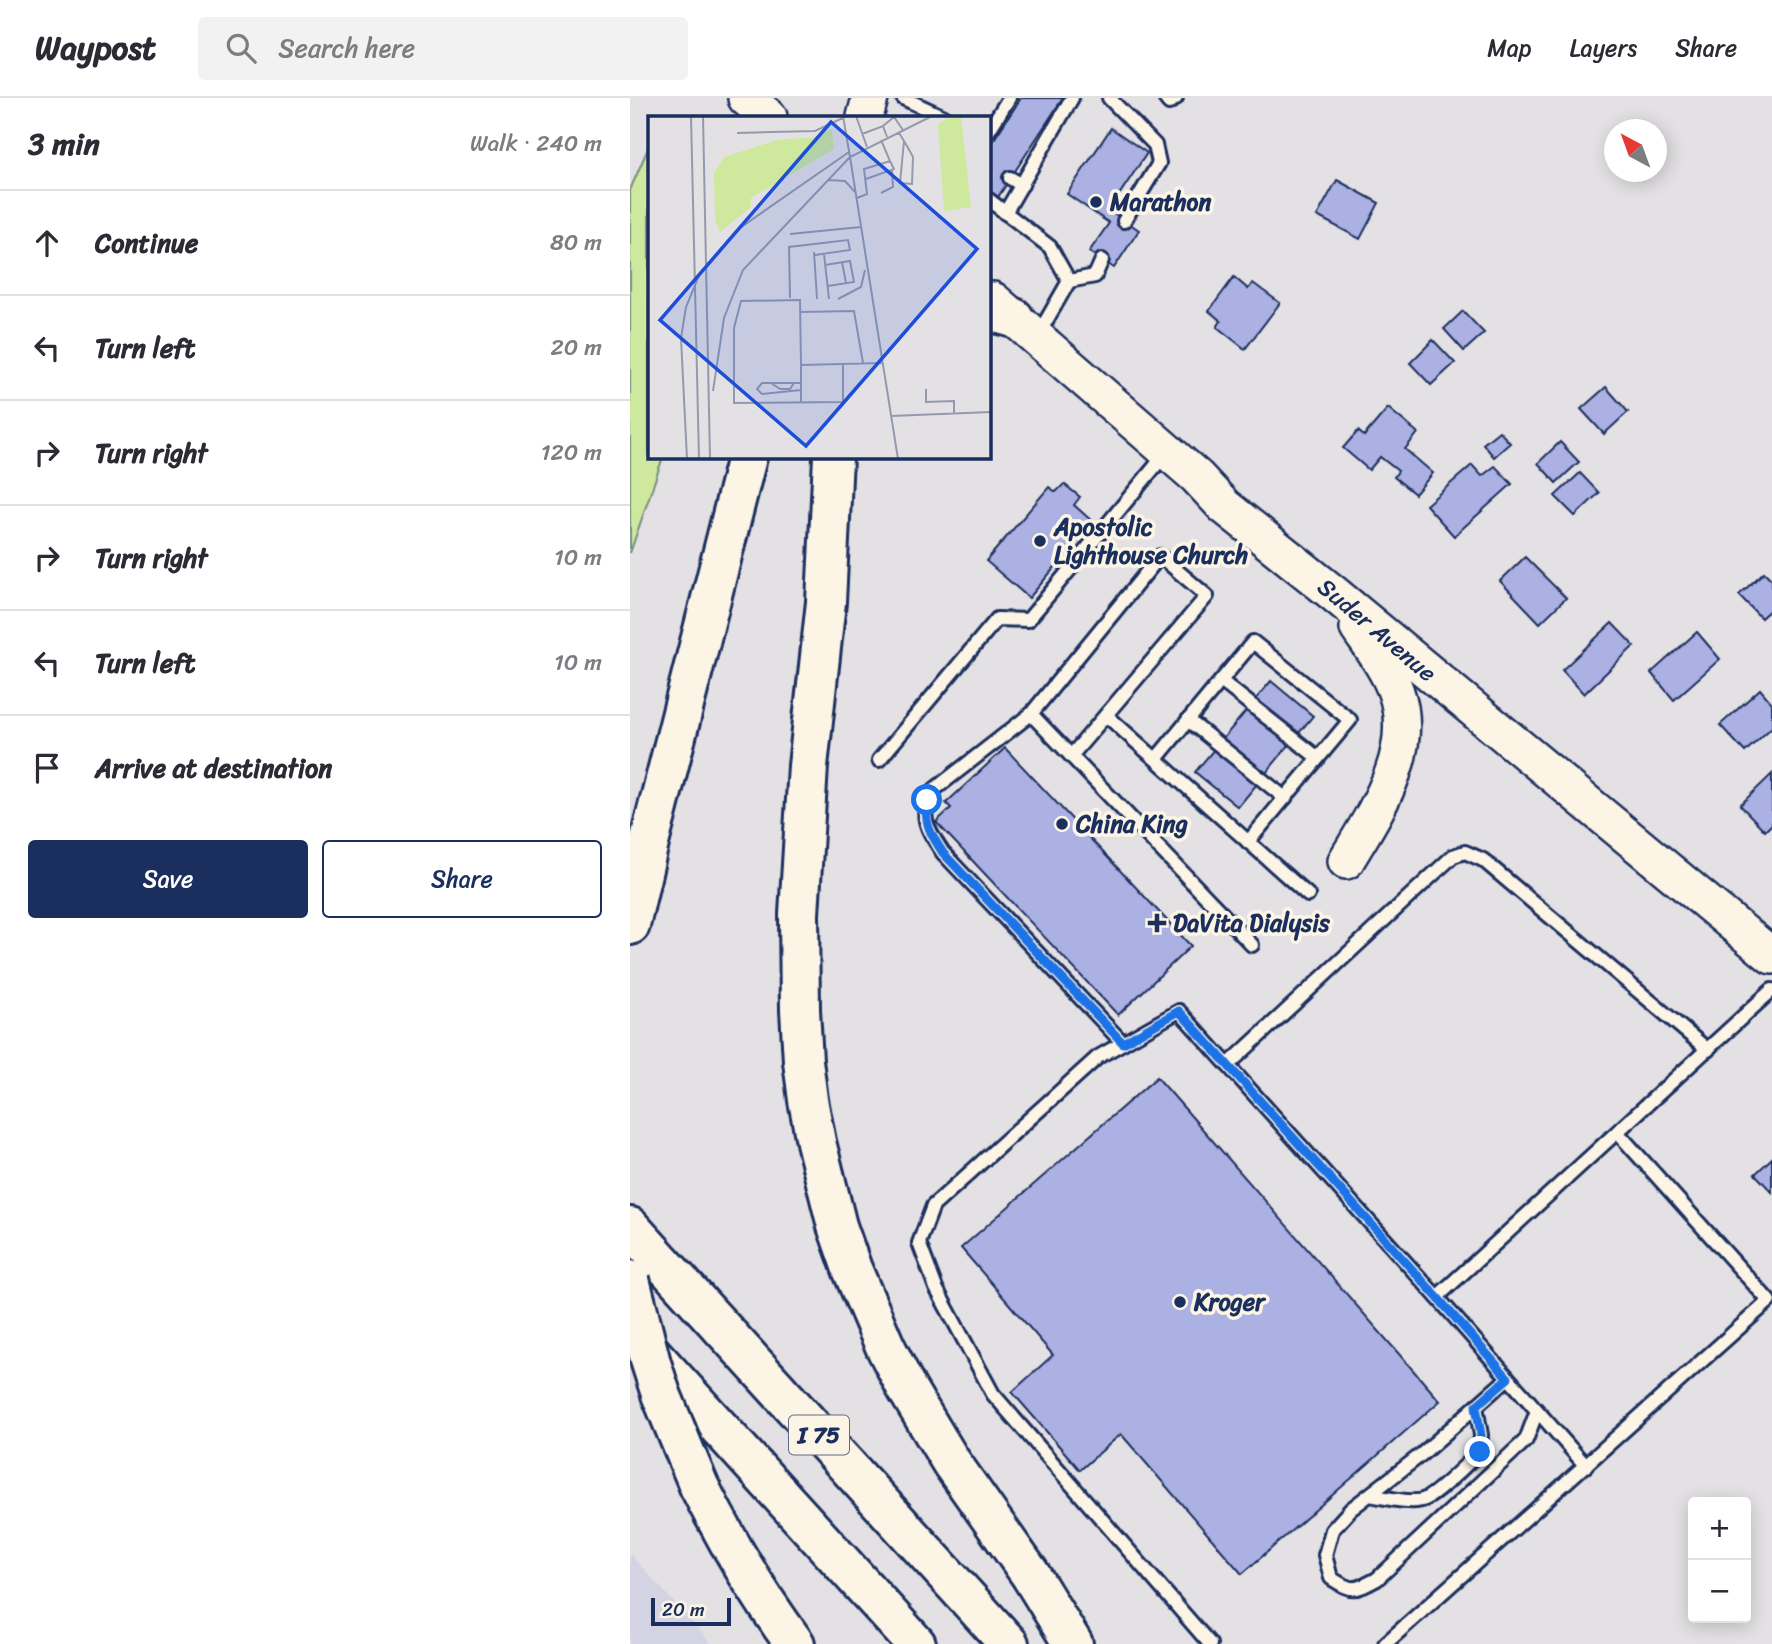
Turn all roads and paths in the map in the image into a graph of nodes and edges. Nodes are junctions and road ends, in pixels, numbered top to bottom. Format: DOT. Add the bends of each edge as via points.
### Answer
graph roads {
  1 [pos="746,98"];
  2 [pos="870,98"];
  3 [pos="903,98"];
  4 [pos="1072,98"];
  5 [pos="1109,98"];
  6 [pos="1165,98"];
  7 [pos="1176,98"];
  8 [pos="1012,100"];
  9 [pos="768,116"];
  10 [pos="865,116"];
  11 [pos="942,116"];
  12 [pos="994,128"];
  13 [pos="1010,177"];
  14 [pos="1022,185"];
  15 [pos="990,201"];
  16 [pos="1005,213"];
  17 [pos="1125,221"];
  18 [pos="1102,260"];
  19 [pos="1069,281"];
  20 [pos="1007,316"];
  21 [pos="1167,451"];
  22 [pos="747,458"];
  23 [pos="834,458"];
  24 [pos="1334,593"];
  25 [pos="1220,681"];
  26 [pos="1031,714"];
  27 [pos="1106,715"];
  28 [pos="1188,720"];
  29 [pos="1071,756"];
  30 [pos="1318,758"];
  31 [pos="1156,759"];
  32 [pos="879,760"];
  33 [pos="1285,798"];
  34 [pos="1248,842"];
  35 [pos="1346,861"];
  36 [pos="1308,895"];
  37 [pos="630,926"];
  38 [pos="1252,945"];
  39 [pos="1772,956"];
  40 [pos="1772,990"];
  41 [pos="1123,1043"];
  42 [pos="1708,1049"];
  43 [pos="1228,1065"];
  44 [pos="1618,1133"];
  45 [pos="630,1227"];
  46 [pos="630,1280"];
  47 [pos="1437,1297"];
  48 [pos="630,1329"];
  49 [pos="1508,1378"];
  50 [pos="1476,1406"];
  51 [pos="1537,1411"];
  52 [pos="1586,1466"];
  53 [pos="1370,1495"];
  54 [pos="795,1644"];
  55 [pos="916,1644"];
  56 [pos="1009,1644"];
  57 [pos="1073,1644"];
  58 [pos="1210,1644"];
  59 [pos="1385,1644"];
  1 -- 9 [label="street"];
  2 -- 10 [label="street"];
  3 -- 11 [label="lane"];
  4 -- 14 [label="lane" via="1034,151"];
  5 -- 17 [label="lane" via="1155,145 1159,163"];
  6 -- 7 [label="lane" via="1169,103"];
  8 -- 12 [label="lane"];
  13 -- 14 [label="lane"];
  14 -- 16 [label="lane"];
  15 -- 16 [label="lane"];
  16 -- 19 [label="lane" via="1050,247"];
  18 -- 19 [label="lane" via="1095,276"];
  19 -- 20 [label="lane"];
  20 -- 21 [label="street, Suder Avenue"];
  21 -- 24 [label="street, Suder Avenue" via="1224,506"];
  21 -- 32 [label="lane" via="1028,620 997,619"];
  22 -- 37 [label="highway"];
  23 -- 57 [label="highway" via="799,914 803,1061 816,1142 852,1269 907,1389"];
  24 -- 35 [label="street" via="1384,669 1396,692 1401,720 1394,770"];
  24 -- 39 [label="street, Suder Avenue"];
  25 -- 28 [label="lane"];
  25 -- 30 [label="lane"];
  25 -- 30 [label="lane" via="1253,642 1350,720"];
  26 -- 27 [label="lane" via="1160,556 1206,596"];
  26 -- 29 [label="lane"];
  26 -- 41 [label="lane" via="935,789 927,800 925,816 943,853"];
  27 -- 29 [label="lane"];
  27 -- 31 [label="lane"];
  28 -- 31 [label="lane"];
  28 -- 33 [label="lane"];
  29 -- 38 [label="lane"];
  30 -- 33 [label="lane"];
  31 -- 34 [label="lane"];
  33 -- 34 [label="lane"];
  34 -- 36 [label="lane"];
  40 -- 42 [label="lane"];
  41 -- 43 [label="lane" via="1179,1011"];
  41 -- 58 [label="lane" via="1098,1057 933,1206 919,1243 936,1288 993,1394"];
  42 -- 43 [label="lane" via="1483,860 1465,852 1453,856"];
  42 -- 44 [label="lane"];
  43 -- 47 [label="lane"];
  44 -- 47 [label="lane"];
  44 -- 52 [label="lane" via="1769,1301"];
  45 -- 56 [label="highway, I 75"];
  46 -- 54 [label="highway, bridge" via="661,1394 699,1486 745,1571"];
  47 -- 49 [label="lane"];
  48 -- 55 [label="highway, I 75"];
  49 -- 50 [label="lane"];
  49 -- 51 [label="lane"];
  50 -- 53 [label="lane"];
  50 -- 53 [label="lane" via="1480,1452 1437,1491 1424,1500 1412,1501"];
  51 -- 52 [label="lane"];
  51 -- 53 [label="lane" via="1526,1440 1377,1579 1361,1588 1346,1588 1331,1578 1325,1555 1332,1531"];
  52 -- 59 [label="lane"];
}
